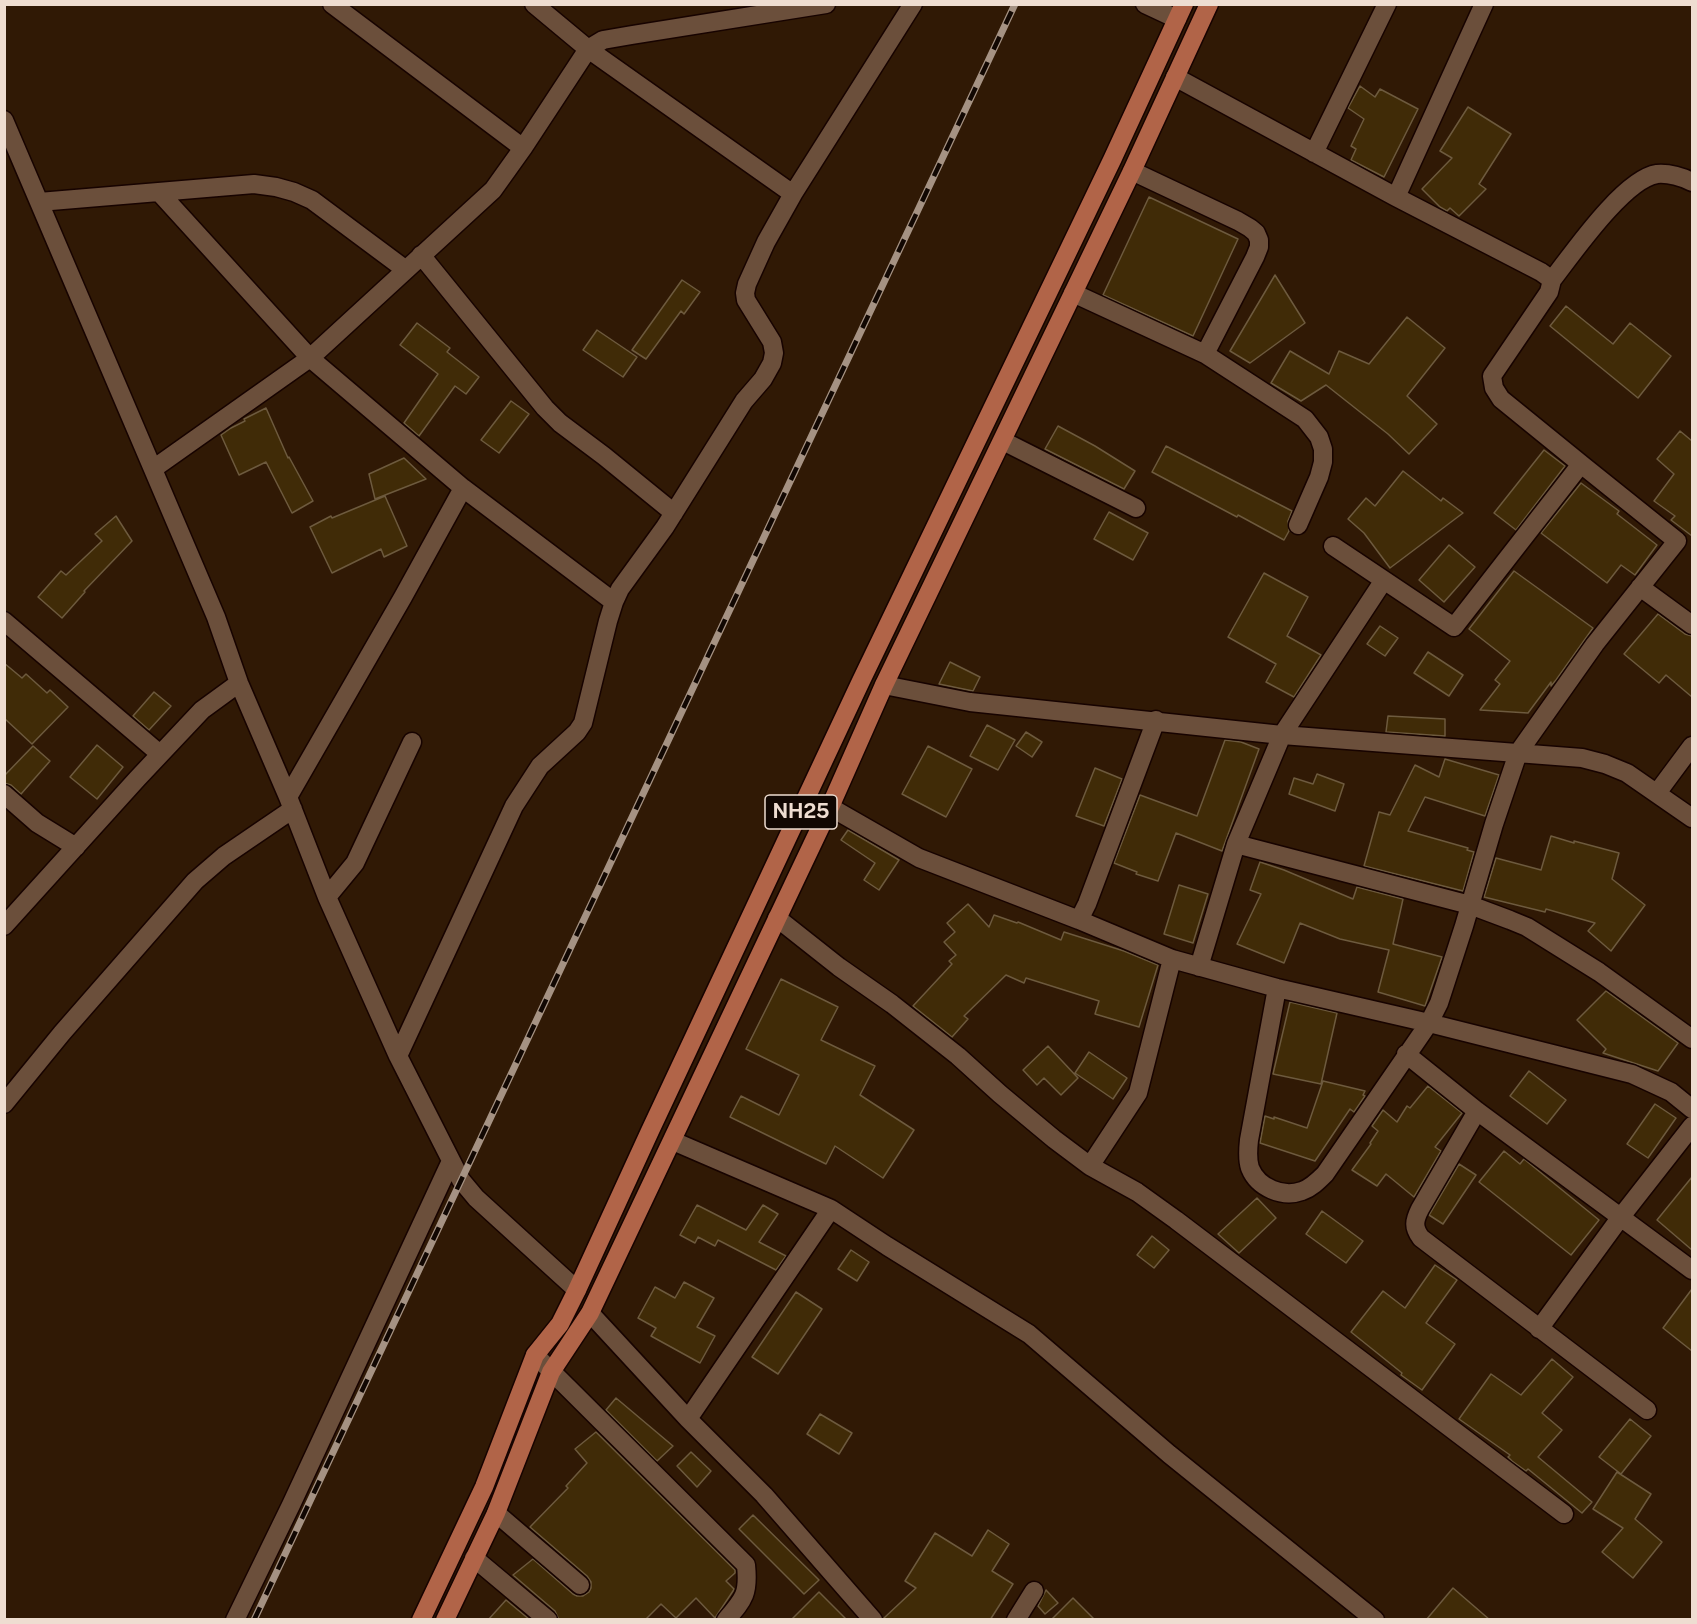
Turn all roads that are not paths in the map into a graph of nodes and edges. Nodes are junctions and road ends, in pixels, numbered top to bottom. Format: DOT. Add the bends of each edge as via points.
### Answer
graph roads {
  1 [pos="332,4"];
  2 [pos="534,4"];
  3 [pos="735,4"];
  4 [pos="826,4"];
  5 [pos="913,4"];
  6 [pos="1145,4"];
  7 [pos="1209,4"];
  8 [pos="1387,4"];
  9 [pos="1484,4"];
  10 [pos="1180,12"];
  11 [pos="751,17"];
  12 [pos="588,49"];
  13 [pos="1174,77"];
  14 [pos="4,120"];
  15 [pos="523,148"];
  16 [pos="1314,153"];
  17 [pos="1132,171"];
  18 [pos="1692,182"];
  19 [pos="159,192"];
  20 [pos="793,194"];
  21 [pos="1396,197"];
  22 [pos="39,202"];
  23 [pos="421,255"];
  24 [pos="406,270"];
  25 [pos="1552,280"];
  26 [pos="1073,293"];
  27 [pos="1205,354"];
  28 [pos="310,358"];
  29 [pos="1003,441"];
  30 [pos="1581,464"];
  31 [pos="153,469"];
  32 [pos="463,488"];
  33 [pos="1136,508"];
  34 [pos="674,513"];
  35 [pos="1298,525"];
  36 [pos="1333,546"];
  37 [pos="1685,546"];
  38 [pos="1384,580"];
  39 [pos="1640,587"];
  40 [pos="614,602"];
  41 [pos="4,621"];
  42 [pos="1692,625"];
  43 [pos="239,683"];
  44 [pos="884,685"];
  45 [pos="1156,720"];
  46 [pos="1282,735"];
  47 [pos="412,742"];
  48 [pos="1692,746"];
  49 [pos="1518,753"];
  50 [pos="160,754"];
  51 [pos="1657,793"];
  52 [pos="4,794"];
  53 [pos="290,803"];
  54 [pos="830,807"];
  55 [pos="1692,818"];
  56 [pos="1236,843"];
  57 [pos="76,847"];
  58 [pos="327,897"];
  59 [pos="1470,905"];
  60 [pos="777,918"];
  61 [pos="1079,920"];
  62 [pos="4,926"];
  63 [pos="1172,959"];
  64 [pos="1199,966"];
  65 [pos="1277,988"];
  66 [pos="1429,1023"];
  67 [pos="1692,1039"];
  68 [pos="1406,1054"];
  69 [pos="398,1056"];
  70 [pos="4,1104"];
  71 [pos="1692,1109"];
  72 [pos="1477,1112"];
  73 [pos="1692,1126"];
  74 [pos="673,1141"];
  75 [pos="451,1161"];
  76 [pos="1090,1166"];
  77 [pos="831,1209"];
  78 [pos="1620,1218"];
  79 [pos="1692,1270"];
  80 [pos="578,1290"];
  81 [pos="590,1314"];
  82 [pos="1539,1329"];
  83 [pos="535,1355"];
  84 [pos="551,1372"];
  85 [pos="1647,1410"];
  86 [pos="688,1419"];
  87 [pos="496,1513"];
  88 [pos="1563,1514"];
  89 [pos="474,1558"];
  90 [pos="580,1585"];
  91 [pos="1034,1592"];
  92 [pos="235,1620"];
  93 [pos="421,1620"];
  94 [pos="445,1620"];
  95 [pos="548,1620"];
  96 [pos="726,1620"];
  97 [pos="873,1620"];
  98 [pos="1016,1620"];
  99 [pos="1375,1620"];
  1 -- 15 [label="street"];
  2 -- 12 [label="street"];
  3 -- 11 [label="street"];
  4 -- 11 [label="street"];
  5 -- 20 [label="street"];
  6 -- 10 [label="street"];
  7 -- 13 [label="main road, NH25"];
  8 -- 16 [label="street"];
  9 -- 21 [label="street"];
  10 -- 80 [label="main road, NH25" via="861,681"];
  11 -- 12 [label="street" via="603,40"];
  12 -- 15 [label="street"];
  12 -- 20 [label="street"];
  13 -- 16 [label="street"];
  13 -- 17 [label="main road, NH25"];
  14 -- 22 [label="street"];
  15 -- 23 [label="street" via="493,190"];
  16 -- 21 [label="street"];
  17 -- 26 [label="main road, NH25"];
  17 -- 27 [label="street" via="1238,221 1256,233 1259,240 1255,257"];
  18 -- 25 [label="street" via="1657,174 1627,189"];
  19 -- 22 [label="street"];
  19 -- 24 [label="street" via="254,184 294,192 312,200"];
  19 -- 28 [label="street"];
  20 -- 34 [label="street" via="766,242 745,293 772,342 772,363"];
  21 -- 25 [label="street"];
  22 -- 31 [label="street"];
  23 -- 24 [label="street"];
  23 -- 34 [label="street" via="560,423"];
  24 -- 28 [label="street"];
  25 -- 30 [label="street" via="1549,292 1492,376 1501,399"];
  26 -- 27 [label="street"];
  26 -- 29 [label="main road, NH25"];
  27 -- 35 [label="street" via="1305,419 1319,437 1323,462"];
  28 -- 31 [label="street"];
  28 -- 32 [label="street"];
  29 -- 33 [label="street"];
  29 -- 44 [label="main road, NH25"];
  30 -- 37 [label="street"];
  30 -- 38 [label="street" via="1454,627"];
  31 -- 43 [label="street" via="216,616"];
  32 -- 40 [label="street"];
  32 -- 53 [label="street"];
  34 -- 40 [label="street"];
  36 -- 38 [label="street"];
  37 -- 39 [label="street"];
  38 -- 46 [label="street"];
  39 -- 42 [label="street"];
  39 -- 49 [label="street"];
  40 -- 69 [label="street" via="583,723 540,766 514,806"];
  41 -- 50 [label="street"];
  43 -- 50 [label="street" via="202,710"];
  43 -- 53 [label="street"];
  44 -- 45 [label="street" via="970,702"];
  44 -- 54 [label="main road, NH25"];
  45 -- 46 [label="street"];
  45 -- 61 [label="street"];
  46 -- 49 [label="street"];
  46 -- 56 [label="street"];
  47 -- 58 [label="street" via="355,863"];
  48 -- 51 [label="street"];
  49 -- 51 [label="street" via="1582,758 1605,764"];
  49 -- 59 [label="street"];
  50 -- 57 [label="street"];
  51 -- 55 [label="street"];
  52 -- 57 [label="street" via="37,823"];
  53 -- 58 [label="street"];
  53 -- 70 [label="street" via="195,881"];
  54 -- 60 [label="main road, NH25"];
  54 -- 61 [label="street" via="919,858"];
  56 -- 59 [label="street"];
  56 -- 64 [label="street"];
  57 -- 62 [label="street"];
  58 -- 69 [label="street"];
  59 -- 66 [label="street"];
  59 -- 67 [label="street" via="1527,927 1599,972"];
  60 -- 74 [label="main road, NH25"];
  60 -- 76 [label="street" via="900,1010"];
  61 -- 63 [label="street"];
  63 -- 64 [label="street"];
  63 -- 76 [label="street" via="1138,1093"];
  64 -- 65 [label="street"];
  65 -- 66 [label="street"];
  65 -- 68 [label="street" via="1248,1156 1250,1168 1266,1187 1289,1194 1315,1184"];
  66 -- 68 [label="street"];
  66 -- 71 [label="street" via="1632,1074 1671,1092"];
  68 -- 72 [label="street"];
  69 -- 75 [label="street"];
  72 -- 78 [label="street"];
  72 -- 82 [label="street" via="1420,1209 1415,1229 1421,1238"];
  73 -- 78 [label="street"];
  74 -- 77 [label="street"];
  74 -- 81 [label="main road, NH25"];
  75 -- 80 [label="street" via="460,1180 476,1198"];
  75 -- 92 [label="street"];
  76 -- 88 [label="street" via="1176,1220"];
  77 -- 86 [label="street"];
  77 -- 99 [label="street" via="1029,1334 1169,1454"];
  78 -- 79 [label="street"];
  78 -- 82 [label="street"];
  80 -- 83 [label="main road, NH25" via="560,1324"];
  81 -- 84 [label="main road, NH25"];
  81 -- 86 [label="street"];
  82 -- 85 [label="street"];
  83 -- 84 [label="street"];
  83 -- 93 [label="main road, NH25" via="484,1487"];
  84 -- 87 [label="main road, NH25"];
  84 -- 96 [label="street" via="747,1566 746,1594"];
  86 -- 97 [label="street" via="764,1495"];
  87 -- 89 [label="main road, NH25"];
  87 -- 90 [label="street"];
  89 -- 94 [label="main road, NH25"];
  89 -- 95 [label="street"];
  91 -- 98 [label="street"];
}
